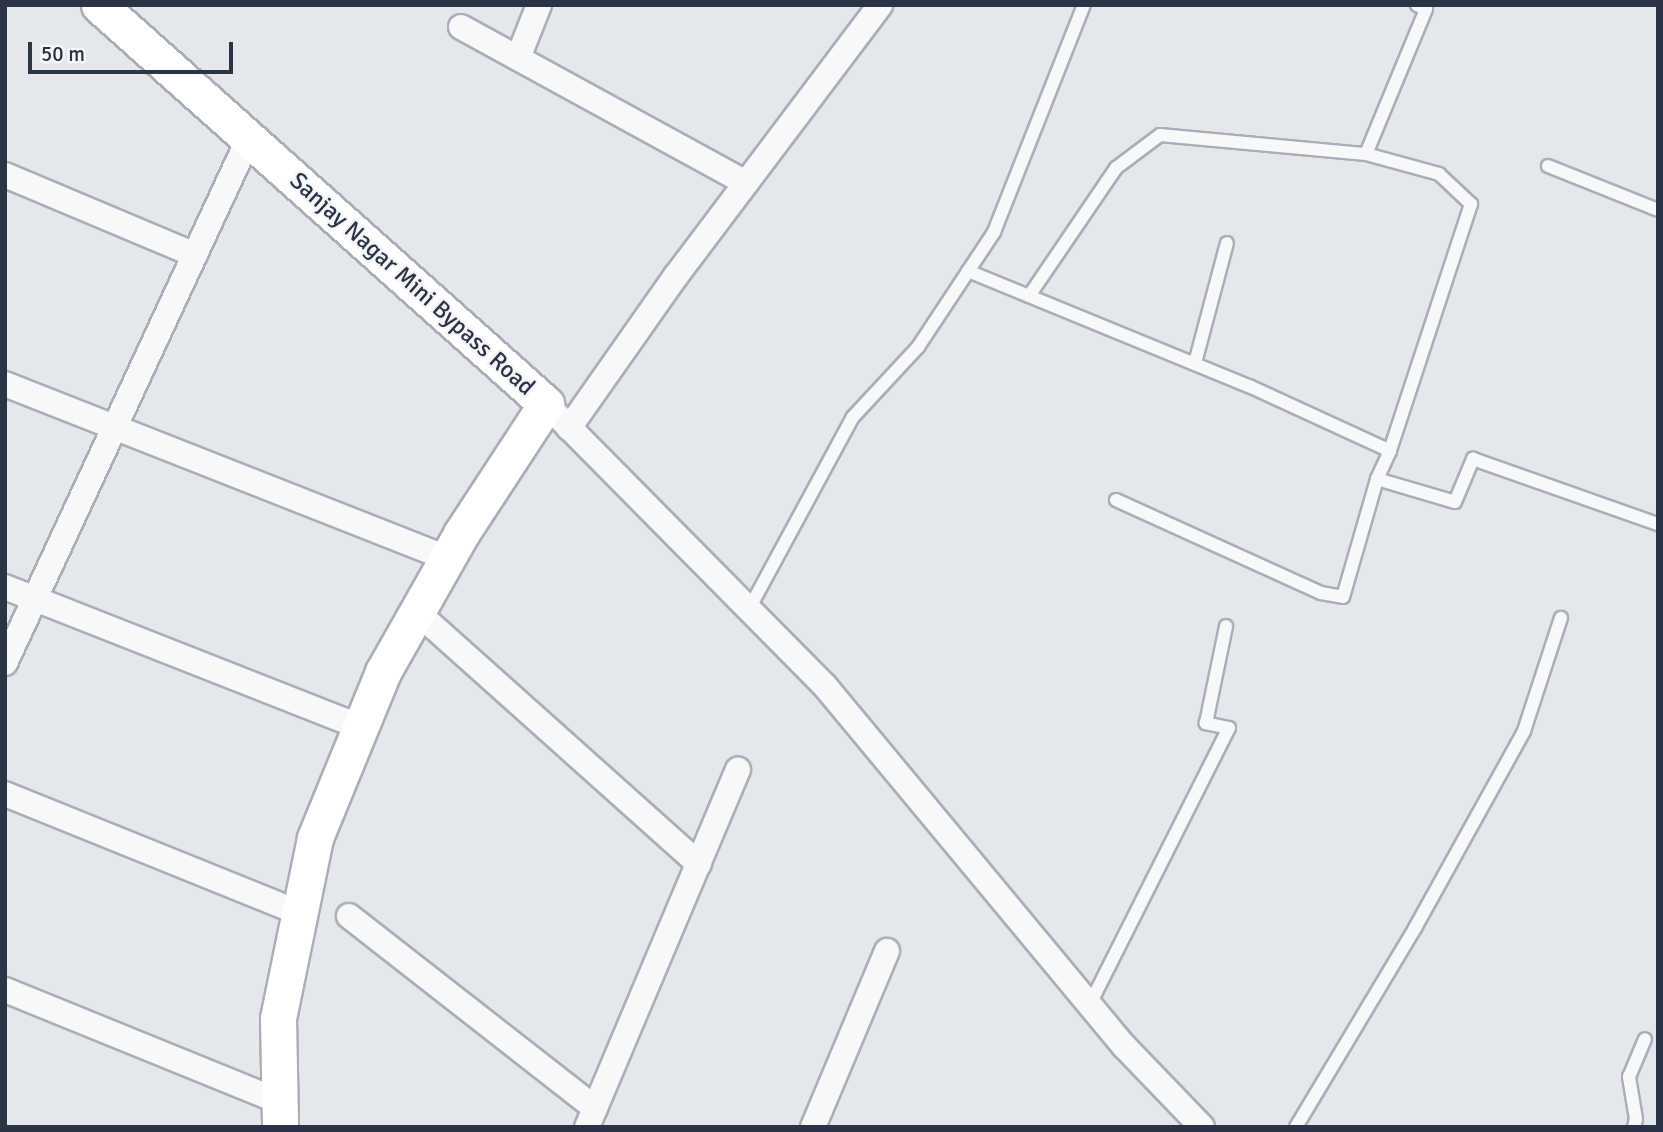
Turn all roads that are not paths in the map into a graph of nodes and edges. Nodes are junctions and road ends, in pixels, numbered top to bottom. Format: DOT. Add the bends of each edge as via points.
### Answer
graph roads {
  1 [pos="99,5"];
  2 [pos="539,5"];
  3 [pos="880,5"];
  4 [pos="1084,5"];
  5 [pos="1417,5"];
  6 [pos="461,27"];
  7 [pos="518,58"];
  8 [pos="249,138"];
  9 [pos="1366,154"];
  10 [pos="1548,166"];
  11 [pos="5,175"];
  12 [pos="746,183"];
  13 [pos="1658,210"];
  14 [pos="1227,243"];
  15 [pos="195,255"];
  16 [pos="968,271"];
  17 [pos="1029,296"];
  18 [pos="1195,363"];
  19 [pos="5,384"];
  20 [pos="558,416"];
  21 [pos="114,429"];
  22 [pos="1390,451"];
  23 [pos="1377,479"];
  24 [pos="1116,500"];
  25 [pos="1658,524"];
  26 [pos="447,558"];
  27 [pos="5,587"];
  28 [pos="37,599"];
  29 [pos="749,609"];
  30 [pos="417,612"];
  31 [pos="1561,618"];
  32 [pos="1226,626"];
  33 [pos="5,663"];
  34 [pos="361,727"];
  35 [pos="738,770"];
  36 [pos="5,794"];
  37 [pos="699,864"];
  38 [pos="299,912"];
  39 [pos="348,916"];
  40 [pos="887,951"];
  41 [pos="5,990"];
  42 [pos="1090,1004"];
  43 [pos="1645,1039"];
  44 [pos="280,1114"];
  45 [pos="591,1117"];
  46 [pos="813,1127"];
  47 [pos="1202,1127"];
  48 [pos="1296,1127"];
  49 [pos="1634,1127"];
  1 -- 8 [label="street, Sanjay Nagar Mini Bypass Road"];
  2 -- 7 [label="street"];
  3 -- 12 [label="street"];
  4 -- 16 [label="lane" via="994,232"];
  5 -- 9 [label="lane" via="1426,9"];
  6 -- 7 [label="street"];
  7 -- 12 [label="street"];
  8 -- 15 [label="street"];
  8 -- 20 [label="street, Sanjay Nagar Mini Bypass Road"];
  9 -- 17 [label="lane" via="1160,135 1116,168"];
  9 -- 22 [label="lane" via="1439,174 1471,204"];
  10 -- 13 [label="lane"];
  11 -- 15 [label="street"];
  12 -- 20 [label="street"];
  14 -- 18 [label="lane"];
  15 -- 21 [label="street"];
  16 -- 17 [label="lane"];
  16 -- 29 [label="lane" via="918,347 853,417"];
  17 -- 18 [label="lane"];
  18 -- 22 [label="lane"];
  19 -- 21 [label="street"];
  20 -- 26 [label="street, Sanjay Nagar Mini Bypass Road"];
  20 -- 29 [label="street"];
  21 -- 26 [label="street"];
  21 -- 28 [label="street"];
  22 -- 23 [label="lane"];
  23 -- 24 [label="lane" via="1343,597 1321,593"];
  23 -- 25 [label="lane" via="1455,502 1473,459"];
  26 -- 30 [label="street, Sanjay Nagar Mini Bypass Road"];
  27 -- 28 [label="street"];
  28 -- 33 [label="street"];
  28 -- 34 [label="street"];
  29 -- 42 [label="street" via="825,686"];
  30 -- 34 [label="street, Sanjay Nagar Mini Bypass Road" via="383,672"];
  30 -- 37 [label="street"];
  31 -- 48 [label="lane" via="1524,731 1415,928"];
  32 -- 42 [label="lane" via="1206,723 1229,728"];
  34 -- 38 [label="street, Sanjay Nagar Mini Bypass Road" via="315,838"];
  35 -- 37 [label="street"];
  36 -- 38 [label="street"];
  37 -- 45 [label="street"];
  38 -- 44 [label="street, Sanjay Nagar Mini Bypass Road" via="278,1018"];
  39 -- 45 [label="street"];
  40 -- 46 [label="street"];
  41 -- 44 [label="street"];
  42 -- 47 [label="street"];
  43 -- 49 [label="lane" via="1629,1077"];
}
